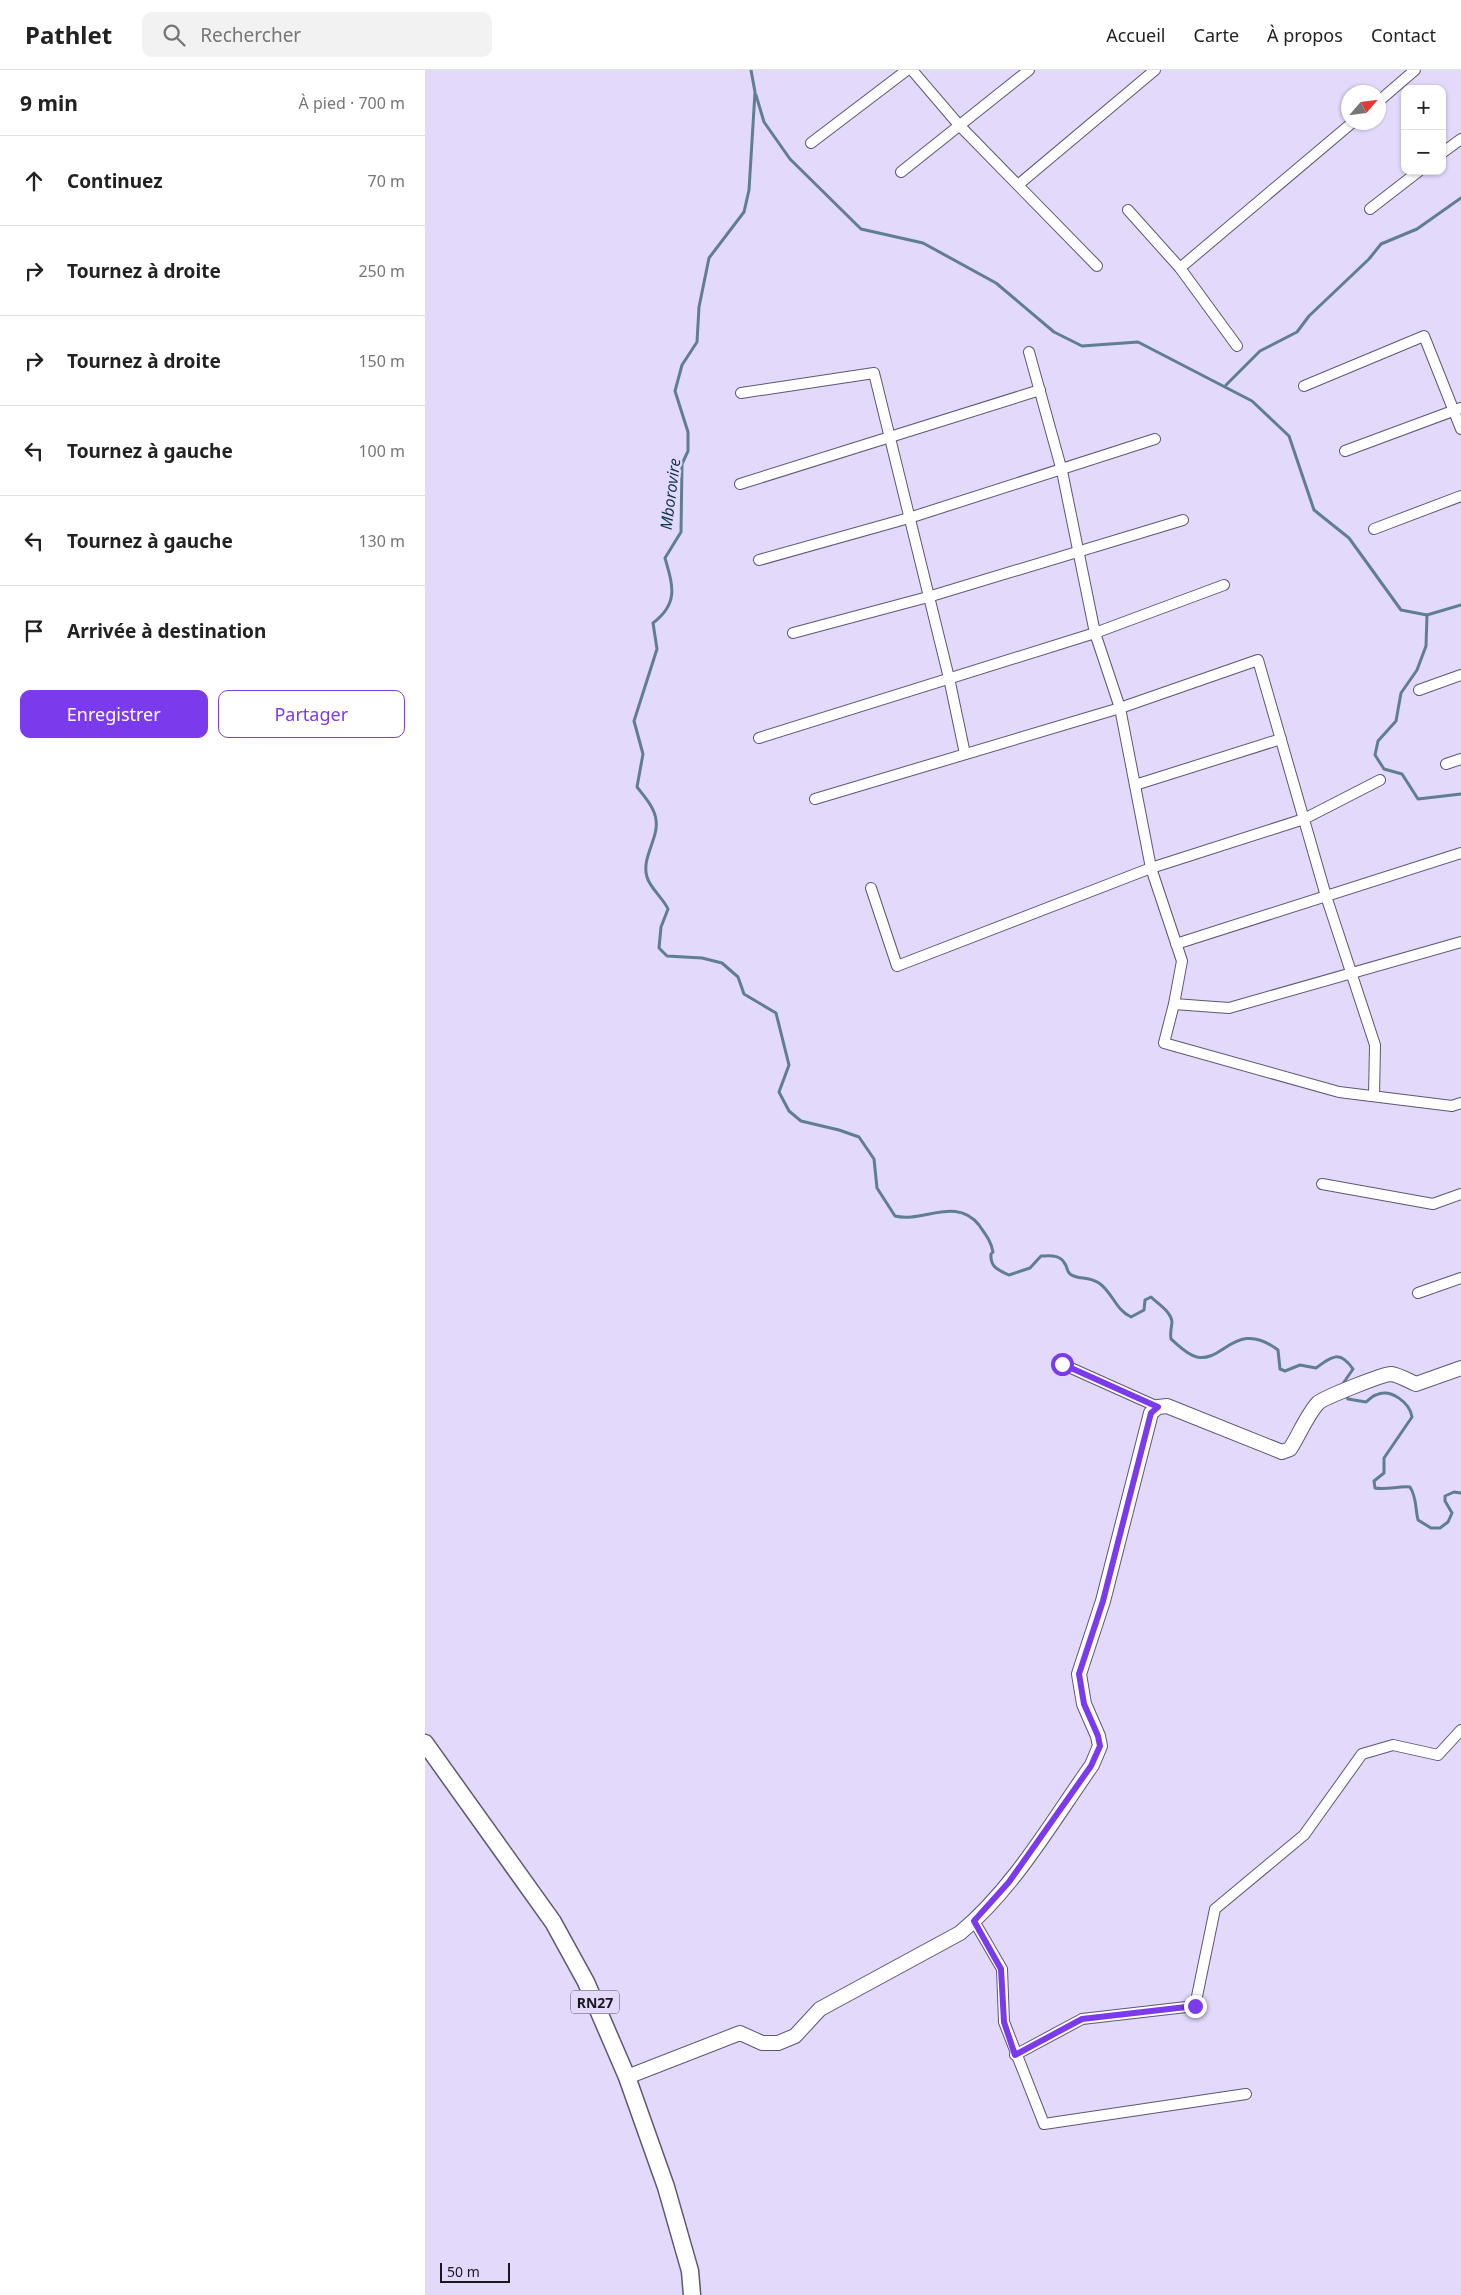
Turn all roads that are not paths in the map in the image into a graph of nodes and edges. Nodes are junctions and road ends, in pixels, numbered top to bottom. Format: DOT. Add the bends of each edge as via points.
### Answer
graph roads {
  1 [pos="907,70"];
  2 [pos="912,70"];
  3 [pos="1029,70"];
  4 [pos="1155,70"];
  5 [pos="1415,70"];
  6 [pos="1386,95"];
  7 [pos="959,125"];
  8 [pos="1344,130"];
  9 [pos="1461,139"];
  10 [pos="811,143"];
  11 [pos="1446,150"];
  12 [pos="901,172"];
  13 [pos="1414,175"];
  14 [pos="1018,186"];
  15 [pos="1370,209"];
  16 [pos="1129,210"];
  17 [pos="1097,266"];
  18 [pos="1180,268"];
  19 [pos="1237,346"];
  20 [pos="1029,352"];
  21 [pos="1305,386"];
  22 [pos="1040,390"];
  23 [pos="741,393"];
  24 [pos="1458,409"];
  25 [pos="1461,429"];
  26 [pos="889,438"];
  27 [pos="1155,439"];
  28 [pos="1345,451"];
  29 [pos="1062,471"];
  30 [pos="740,484"];
  31 [pos="1461,496"];
  32 [pos="909,518"];
  33 [pos="1183,520"];
  34 [pos="1374,529"];
  35 [pos="1077,551"];
  36 [pos="759,560"];
  37 [pos="1224,585"];
  38 [pos="928,597"];
  39 [pos="793,633"];
  40 [pos="1095,633"];
  41 [pos="1461,676"];
  42 [pos="949,678"];
  43 [pos="1419,690"];
  44 [pos="1120,708"];
  45 [pos="759,738"];
  46 [pos="1281,739"];
  47 [pos="965,754"];
  48 [pos="1461,759"];
  49 [pos="1446,764"];
  50 [pos="1380,780"];
  51 [pos="1135,785"];
  52 [pos="815,799"];
  53 [pos="1304,819"];
  54 [pos="1461,853"];
  55 [pos="1151,868"];
  56 [pos="871,888"];
  57 [pos="1326,896"];
  58 [pos="1461,942"];
  59 [pos="1176,944"];
  60 [pos="1351,975"];
  61 [pos="1174,1004"];
  62 [pos="1374,1096"];
  63 [pos="1461,1103"];
  64 [pos="1322,1184"];
  65 [pos="1461,1194"];
  66 [pos="1461,1278"];
  67 [pos="1418,1293"];
  68 [pos="1062,1364"];
  69 [pos="1461,1368"];
  70 [pos="1158,1407"];
  71 [pos="1461,1730"];
  72 [pos="425,1743"];
  73 [pos="974,1921"];
  74 [pos="1015,2055"];
  75 [pos="627,2077"];
  76 [pos="1246,2094"];
  77 [pos="692,2295"];
  1 -- 10 [label="street"];
  2 -- 7 [label="street"];
  3 -- 7 [label="street"];
  4 -- 14 [label="street"];
  5 -- 6 [label="street"];
  7 -- 12 [label="street"];
  7 -- 14 [label="street"];
  8 -- 18 [label="street"];
  9 -- 11 [label="street"];
  13 -- 15 [label="street"];
  14 -- 17 [label="street"];
  16 -- 18 [label="street"];
  18 -- 19 [label="street"];
  20 -- 22 [label="street"];
  21 -- 24 [label="street" via="1424,336"];
  22 -- 26 [label="street"];
  22 -- 29 [label="street"];
  23 -- 26 [label="street" via="873,373"];
  24 -- 25 [label="street"];
  24 -- 28 [label="street"];
  26 -- 30 [label="street"];
  26 -- 32 [label="street"];
  27 -- 29 [label="street"];
  29 -- 32 [label="street"];
  29 -- 35 [label="street"];
  31 -- 34 [label="street"];
  32 -- 36 [label="street"];
  32 -- 38 [label="street"];
  33 -- 35 [label="street"];
  35 -- 38 [label="street"];
  35 -- 40 [label="street"];
  37 -- 40 [label="street"];
  38 -- 39 [label="street"];
  38 -- 42 [label="street"];
  40 -- 42 [label="street"];
  40 -- 44 [label="street"];
  41 -- 43 [label="street"];
  42 -- 45 [label="street"];
  42 -- 47 [label="street"];
  44 -- 46 [label="street" via="1258,660"];
  44 -- 47 [label="street"];
  44 -- 51 [label="street"];
  46 -- 51 [label="street"];
  46 -- 53 [label="street"];
  47 -- 52 [label="street"];
  48 -- 49 [label="street"];
  50 -- 53 [label="street"];
  51 -- 55 [label="street"];
  53 -- 55 [label="street"];
  53 -- 57 [label="street"];
  54 -- 57 [label="street"];
  55 -- 56 [label="street" via="897,966"];
  55 -- 59 [label="street"];
  57 -- 59 [label="street"];
  57 -- 60 [label="street"];
  58 -- 60 [label="street"];
  59 -- 61 [label="street" via="1182,961"];
  60 -- 61 [label="street" via="1229,1008"];
  60 -- 62 [label="street" via="1375,1045"];
  61 -- 62 [label="street" via="1164,1043 1339,1092"];
  62 -- 63 [label="street" via="1452,1106"];
  64 -- 65 [label="street" via="1433,1204"];
  66 -- 67 [label="street"];
  68 -- 70 [label="street"];
  69 -- 70 [label="street" via="1416,1384 1391,1374 1370,1378 1331,1395 1319,1402 1290,1449 1282,1452 1167,1406"];
  70 -- 73 [label="street" via="1151,1413 1103,1601 1079,1674 1084,1704 1100,1746 1091,1766 1009,1882"];
  71 -- 74 [label="street" via="1438,1754 1393,1745 1363,1754 1304,1835 1215,1909 1195,2006 1082,2019"];
  72 -- 75 [label="main road, RN27" via="553,1922 587,1982"];
  73 -- 74 [label="street" via="1001,1969 1004,2022"];
  73 -- 75 [label="street" via="960,1933 820,2009 795,2036 778,2043 762,2043 740,2033"];
  74 -- 76 [label="street" via="1044,2124"];
  75 -- 77 [label="main road, RN27" via="666,2187 690,2271"];
}
